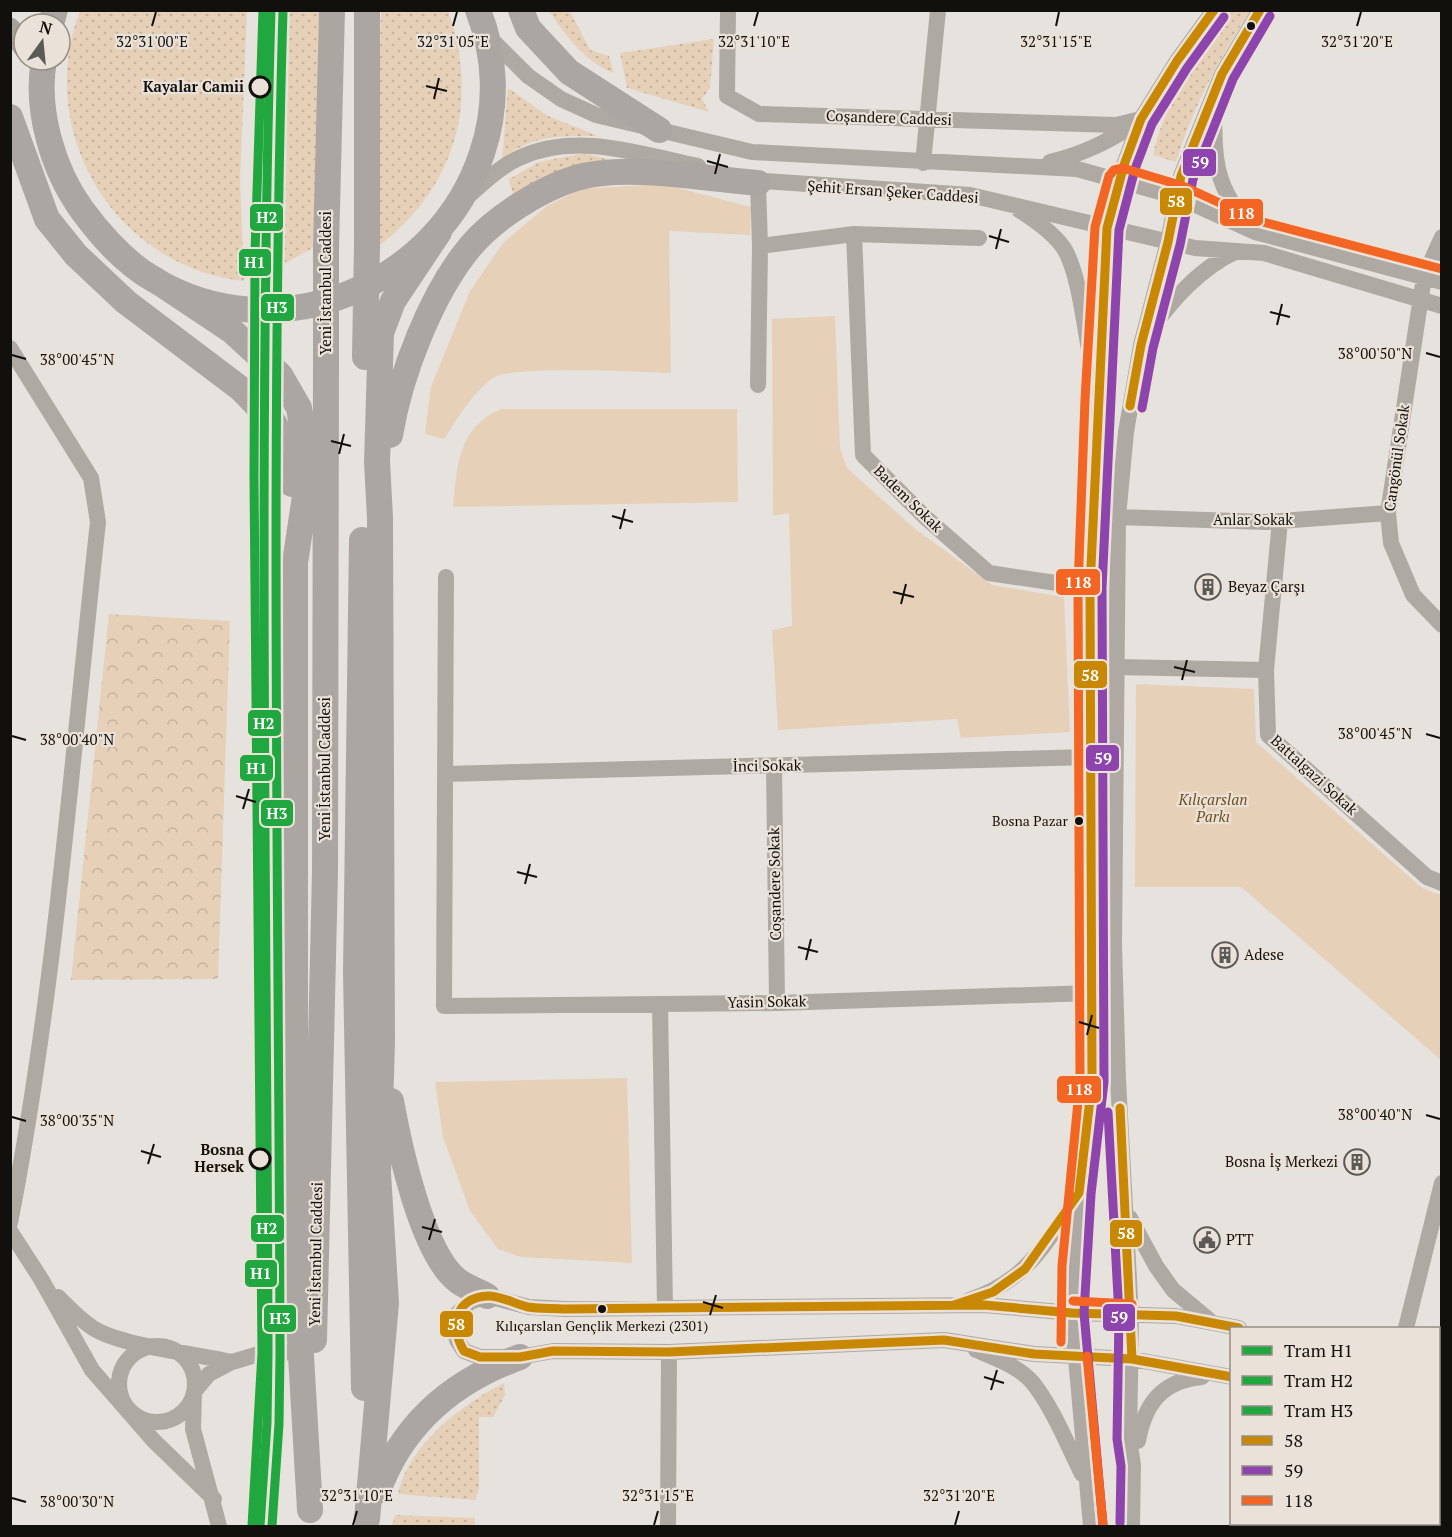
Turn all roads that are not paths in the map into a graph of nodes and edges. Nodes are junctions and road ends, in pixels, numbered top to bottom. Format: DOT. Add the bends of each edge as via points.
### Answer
graph roads {
  1 [pos="332,10"];
  2 [pos="367,10"];
  3 [pos="478,10"];
  4 [pos="520,10"];
  5 [pos="729,10"];
  6 [pos="938,10"];
  7 [pos="1214,10"];
  8 [pos="1260,10"];
  9 [pos="488,36"];
  10 [pos="41,72"];
  11 [pos="1213,99"];
  12 [pos="10,117"];
  13 [pos="1141,119"];
  14 [pos="926,120"];
  15 [pos="659,130"];
  16 [pos="923,163"];
  17 [pos="1034,166"];
  18 [pos="1120,180"];
  19 [pos="758,183"];
  20 [pos="1178,197"];
  21 [pos="461,202"];
  22 [pos="1008,203"];
  23 [pos="1107,228"];
  24 [pos="439,232"];
  25 [pos="1255,232"];
  26 [pos="854,234"];
  27 [pos="980,237"];
  28 [pos="1442,237"];
  29 [pos="1168,242"];
  30 [pos="760,246"];
  31 [pos="1238,251"];
  32 [pos="1424,277"];
  33 [pos="154,279"];
  34 [pos="1442,282"];
  35 [pos="1420,300"];
  36 [pos="1442,306"];
  37 [pos="1141,345"];
  38 [pos="10,348"];
  39 [pos="758,385"];
  40 [pos="1098,389"];
  41 [pos="1388,513"];
  42 [pos="1118,517"];
  43 [pos="380,518"];
  44 [pos="1280,521"];
  45 [pos="295,563"];
  46 [pos="446,577"];
  47 [pos="1090,588"];
  48 [pos="1442,625"];
  49 [pos="1115,667"];
  50 [pos="1266,670"];
  51 [pos="1089,757"];
  52 [pos="774,766"];
  53 [pos="445,774"];
  54 [pos="1442,883"];
  55 [pos="1090,993"];
  56 [pos="777,1003"];
  57 [pos="660,1004"];
  58 [pos="382,1042"];
  59 [pos="1442,1183"];
  60 [pos="1080,1193"];
  61 [pos="1127,1213"];
  62 [pos="10,1223"];
  63 [pos="10,1231"];
  64 [pos="41,1279"];
  65 [pos="487,1296"];
  66 [pos="954,1305"];
  67 [pos="665,1308"];
  68 [pos="1072,1313"];
  69 [pos="1131,1316"];
  70 [pos="1212,1322"];
  71 [pos="1231,1327"];
  72 [pos="1406,1327"];
  73 [pos="944,1340"];
  74 [pos="168,1348"];
  75 [pos="669,1352"];
  76 [pos="299,1353"];
  77 [pos="520,1357"];
  78 [pos="1075,1357"];
  79 [pos="1132,1359"];
  80 [pos="232,1362"];
  81 [pos="1227,1376"];
  82 [pos="194,1392"];
  83 [pos="125,1406"];
  84 [pos="1133,1465"];
  85 [pos="1087,1486"];
  86 [pos="214,1499"];
  87 [pos="310,1518"];
  88 [pos="367,1523"];
  89 [pos="219,1527"];
  90 [pos="668,1527"];
  91 [pos="1091,1527"];
  92 [pos="1132,1527"];
  1 -- 87 [label="highway, Yeni İstanbul Caddesi, bridge" via="326,248 325,872"];
  2 -- 88 [label="highway, bridge" via="356,973"];
  3 -- 9 [label="highway"];
  4 -- 15 [label="highway" via="528,28 568,72"];
  5 -- 14 [label="street, Coşandere Caddesi" via="727,96 759,114"];
  6 -- 14 [label="street"];
  7 -- 13 [label="street"];
  8 -- 11 [label="street" via="1222,74"];
  9 -- 15 [label="street, Şehit Ersan Şeker Caddesi" via="528,76 561,99 596,115"];
  9 -- 21 [label="highway" via="493,74 487,138"];
  10 -- 33 [label="highway" via="47,135 69,192 105,242"];
  11 -- 20 [label="street" via="1181,176"];
  11 -- 25 [label="street" via="1217,173 1237,212"];
  12 -- 45 [label="highway" via="47,219 76,255 126,302 241,389 274,423 291,458"];
  13 -- 14 [label="street, Coşandere Caddesi" via="1116,125"];
  13 -- 17 [label="street" via="1085,153"];
  13 -- 18 [label="street"];
  14 -- 16 [label="street"];
  15 -- 16 [label="street, Şehit Ersan Şeker Caddesi" via="752,152"];
  16 -- 17 [label="street, Şehit Ersan Şeker Caddesi"];
  17 -- 18 [label="street, Şehit Ersan Şeker Caddesi" via="1077,169"];
  18 -- 20 [label="street, Şehit Ersan Şeker Caddesi"];
  18 -- 23 [label="street"];
  19 -- 21 [label="street, Şehit Ersan Şeker Caddesi" via="614,148 560,144 518,158"];
  19 -- 22 [label="street, Şehit Ersan Şeker Caddesi" via="970,195"];
  19 -- 30 [label="street"];
  19 -- 43 [label="highway" via="624,172 576,178 519,203 470,246 435,304 406,368 396,399"];
  20 -- 25 [label="street, Şehit Ersan Şeker Caddesi"];
  20 -- 29 [label="street"];
  21 -- 24 [label="highway"];
  22 -- 23 [label="street, Şehit Ersan Şeker Caddesi"];
  22 -- 40 [label="street" via="1032,218 1065,250 1075,278"];
  23 -- 29 [label="street, Şehit Ersan Şeker Caddesi"];
  23 -- 40 [label="street"];
  24 -- 33 [label="highway" via="400,267 364,288 305,307 253,310 201,300"];
  24 -- 43 [label="highway" via="393,301 381,333 377,442"];
  25 -- 32 [label="street, Şehit Ersan Şeker Caddesi"];
  26 -- 27 [label="street"];
  26 -- 30 [label="street"];
  26 -- 47 [label="street, Badem Sokak" via="864,455 926,518 989,573"];
  28 -- 32 [label="street, Cangönül Sokak"];
  29 -- 31 [label="street, Şehit Ersan Şeker Caddesi"];
  29 -- 37 [label="street"];
  30 -- 39 [label="street"];
  31 -- 35 [label="street, Şehit Ersan Şeker Caddesi" via="1264,253"];
  31 -- 37 [label="street" via="1221,258 1168,305"];
  32 -- 34 [label="street, Şehit Ersan Şeker Caddesi"];
  32 -- 35 [label="street, Cangönül Sokak"];
  33 -- 45 [label="highway" via="232,331 280,375 299,408 309,469"];
  35 -- 36 [label="street, Şehit Ersan Şeker Caddesi"];
  35 -- 41 [label="street, Cangönül Sokak"];
  37 -- 42 [label="street" via="1126,432"];
  38 -- 62 [label="street" via="91,478 98,522 48,992"];
  40 -- 47 [label="street"];
  41 -- 44 [label="street, Anlar Sokak"];
  41 -- 48 [label="street, Cangönül Sokak" via="1391,543 1413,595"];
  42 -- 44 [label="street, Anlar Sokak"];
  42 -- 49 [label="street"];
  43 -- 58 [label="highway"];
  44 -- 50 [label="street, Battalgazi Sokak"];
  45 -- 76 [label="highway" via="295,1253"];
  46 -- 53 [label="street"];
  47 -- 51 [label="street"];
  49 -- 50 [label="street"];
  49 -- 61 [label="street" via="1114,945"];
  50 -- 54 [label="street, Battalgazi Sokak" via="1268,735 1427,877"];
  51 -- 52 [label="street, İnci Sokak"];
  51 -- 55 [label="street"];
  52 -- 53 [label="street, İnci Sokak"];
  52 -- 56 [label="street, Coşandere Sokak"];
  53 -- 57 [label="street, Yasin Sokak" via="444,1006"];
  55 -- 56 [label="street, Yasin Sokak"];
  55 -- 60 [label="street" via="1092,1082"];
  56 -- 57 [label="street, Yasin Sokak"];
  57 -- 67 [label="street"];
  58 -- 65 [label="highway" via="397,1137 437,1257 458,1281"];
  58 -- 88 [label="highway" via="378,1173 386,1303"];
  59 -- 72 [label="street"];
  60 -- 66 [label="street" via="1025,1269 993,1292"];
  60 -- 68 [label="street"];
  61 -- 69 [label="street"];
  61 -- 70 [label="street" via="1173,1290"];
  63 -- 64 [label="street"];
  64 -- 74 [label="street" via="94,1329 127,1341"];
  64 -- 83 [label="street" via="92,1370"];
  65 -- 67 [label="street" via="529,1307"];
  65 -- 77 [label="street" via="470,1302 458,1313 454,1328 457,1340 464,1350 480,1358"];
  66 -- 67 [label="street"];
  66 -- 68 [label="street"];
  68 -- 69 [label="street"];
  68 -- 78 [label="street"];
  69 -- 70 [label="street" via="1176,1316"];
  69 -- 79 [label="street"];
  70 -- 71 [label="street"];
  73 -- 75 [label="street"];
  73 -- 78 [label="street"];
  73 -- 85 [label="street" via="992,1357 1033,1383 1058,1423"];
  74 -- 80 [label="street"];
  74 -- 82 [label="street" via="187,1361"];
  74 -- 83 [label="street" via="146,1348 128,1360 119,1382"];
  75 -- 77 [label="street" via="554,1352"];
  75 -- 90 [label="street"];
  76 -- 80 [label="street" via="262,1353"];
  76 -- 87 [label="highway"];
  77 -- 88 [label="highway" via="488,1368 463,1384 411,1429 388,1464"];
  78 -- 79 [label="street"];
  78 -- 85 [label="street"];
  79 -- 81 [label="street"];
  79 -- 84 [label="street" via="1129,1439"];
  80 -- 82 [label="street" via="209,1374"];
  81 -- 84 [label="street" via="1183,1379 1158,1393 1141,1421"];
  82 -- 83 [label="street" via="181,1414 170,1420 145,1421"];
  82 -- 86 [label="street" via="193,1429"];
  83 -- 86 [label="street" via="154,1441"];
  84 -- 92 [label="street"];
  85 -- 91 [label="street"];
  86 -- 89 [label="street"];
}
